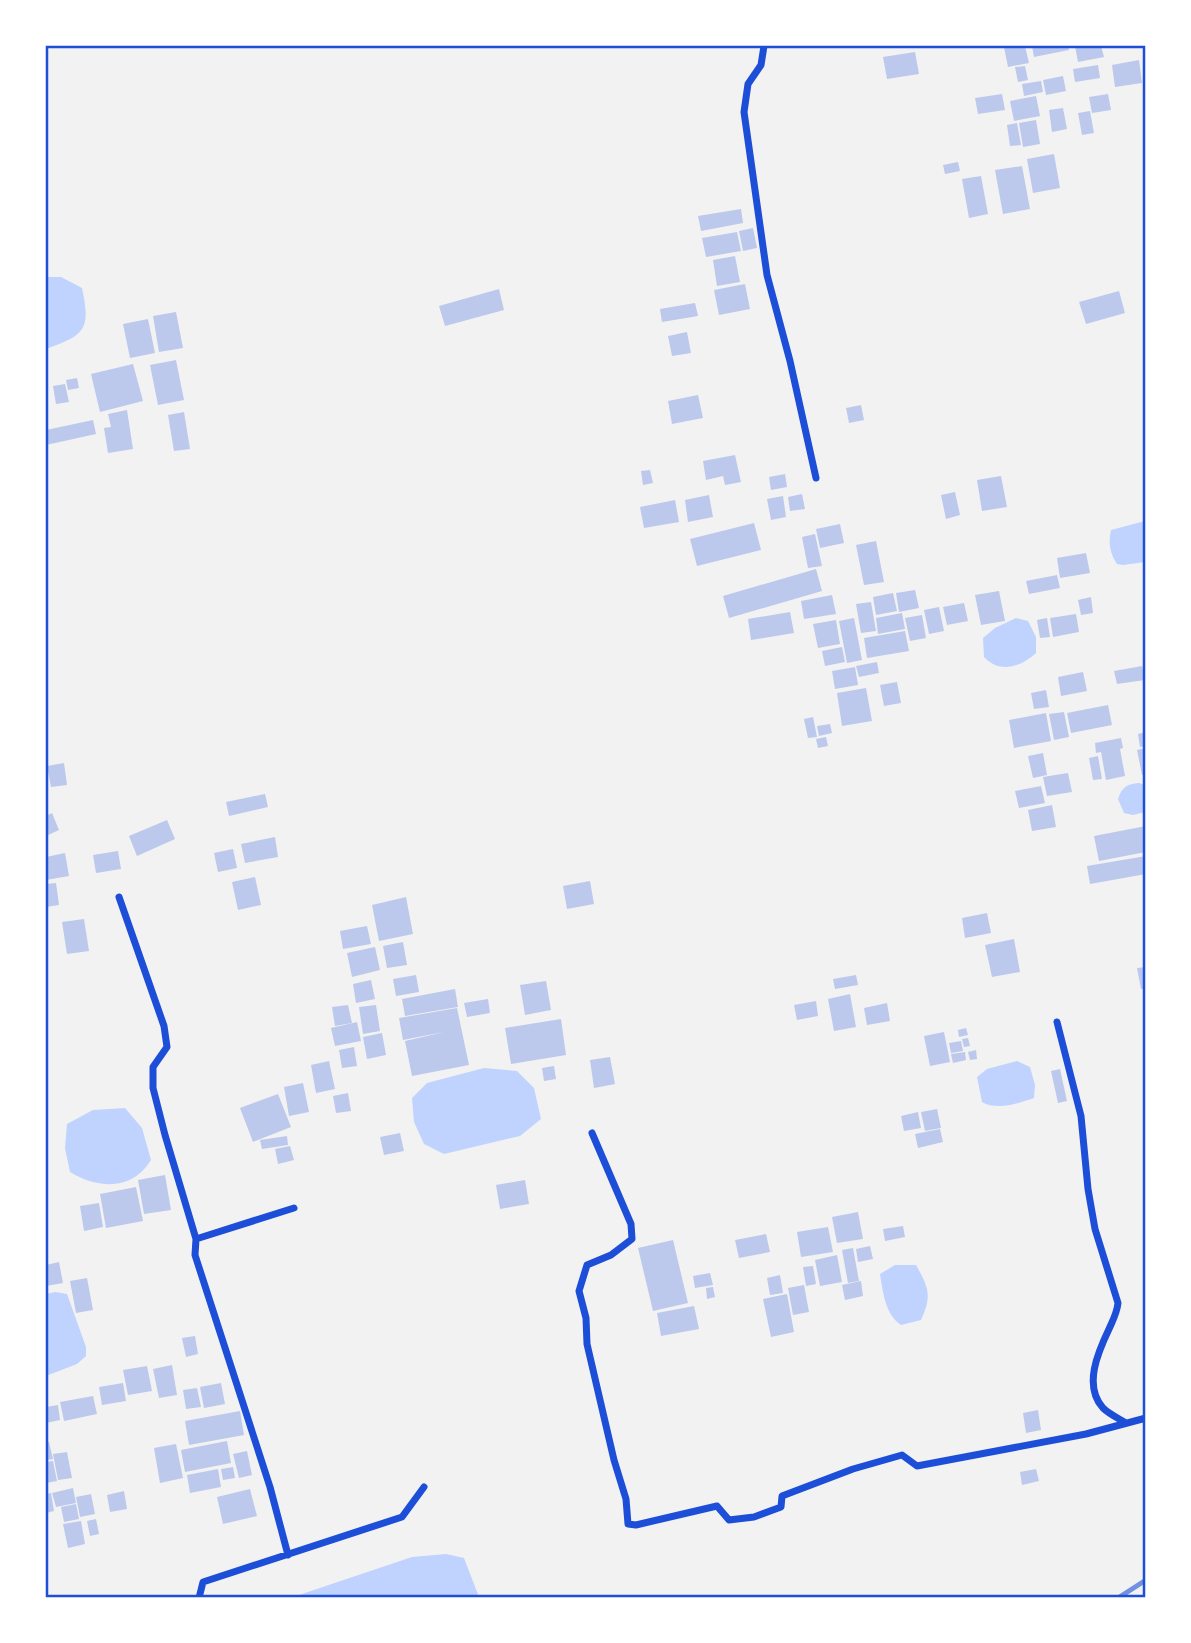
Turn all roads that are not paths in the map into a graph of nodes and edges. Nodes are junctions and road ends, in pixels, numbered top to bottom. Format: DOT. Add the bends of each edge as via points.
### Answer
graph roads {
  1 [pos="764,46"];
  2 [pos="816,478"];
  3 [pos="119,897"];
  4 [pos="1056,1022"];
  5 [pos="592,1133"];
  6 [pos="294,1208"];
  7 [pos="196,1239"];
  8 [pos="1146,1418"];
  9 [pos="1126,1423"];
  10 [pos="424,1487"];
  11 [pos="288,1555"];
  12 [pos="199,1598"];
  1 -- 2 [label="street" via="761,65 748,84 744,112 767,275"];
  3 -- 7 [label="street" via="164,1026 167,1047 153,1067 153,1088"];
  4 -- 9 [label="street" via="1081,1116 1095,1229 1118,1303 1092,1377 1097,1401"];
  5 -- 9 [label="street" via="631,1224 632,1239 587,1265 579,1291 628,1524 717,1506 729,1520 754,1517 781,1507 782,1496 902,1455 917,1465"];
  6 -- 7 [label="street"];
  7 -- 11 [label="street" via="201,1277"];
  8 -- 9 [label="street"];
  10 -- 11 [label="street" via="402,1517"];
  11 -- 12 [label="street" via="202,1582"];
}
